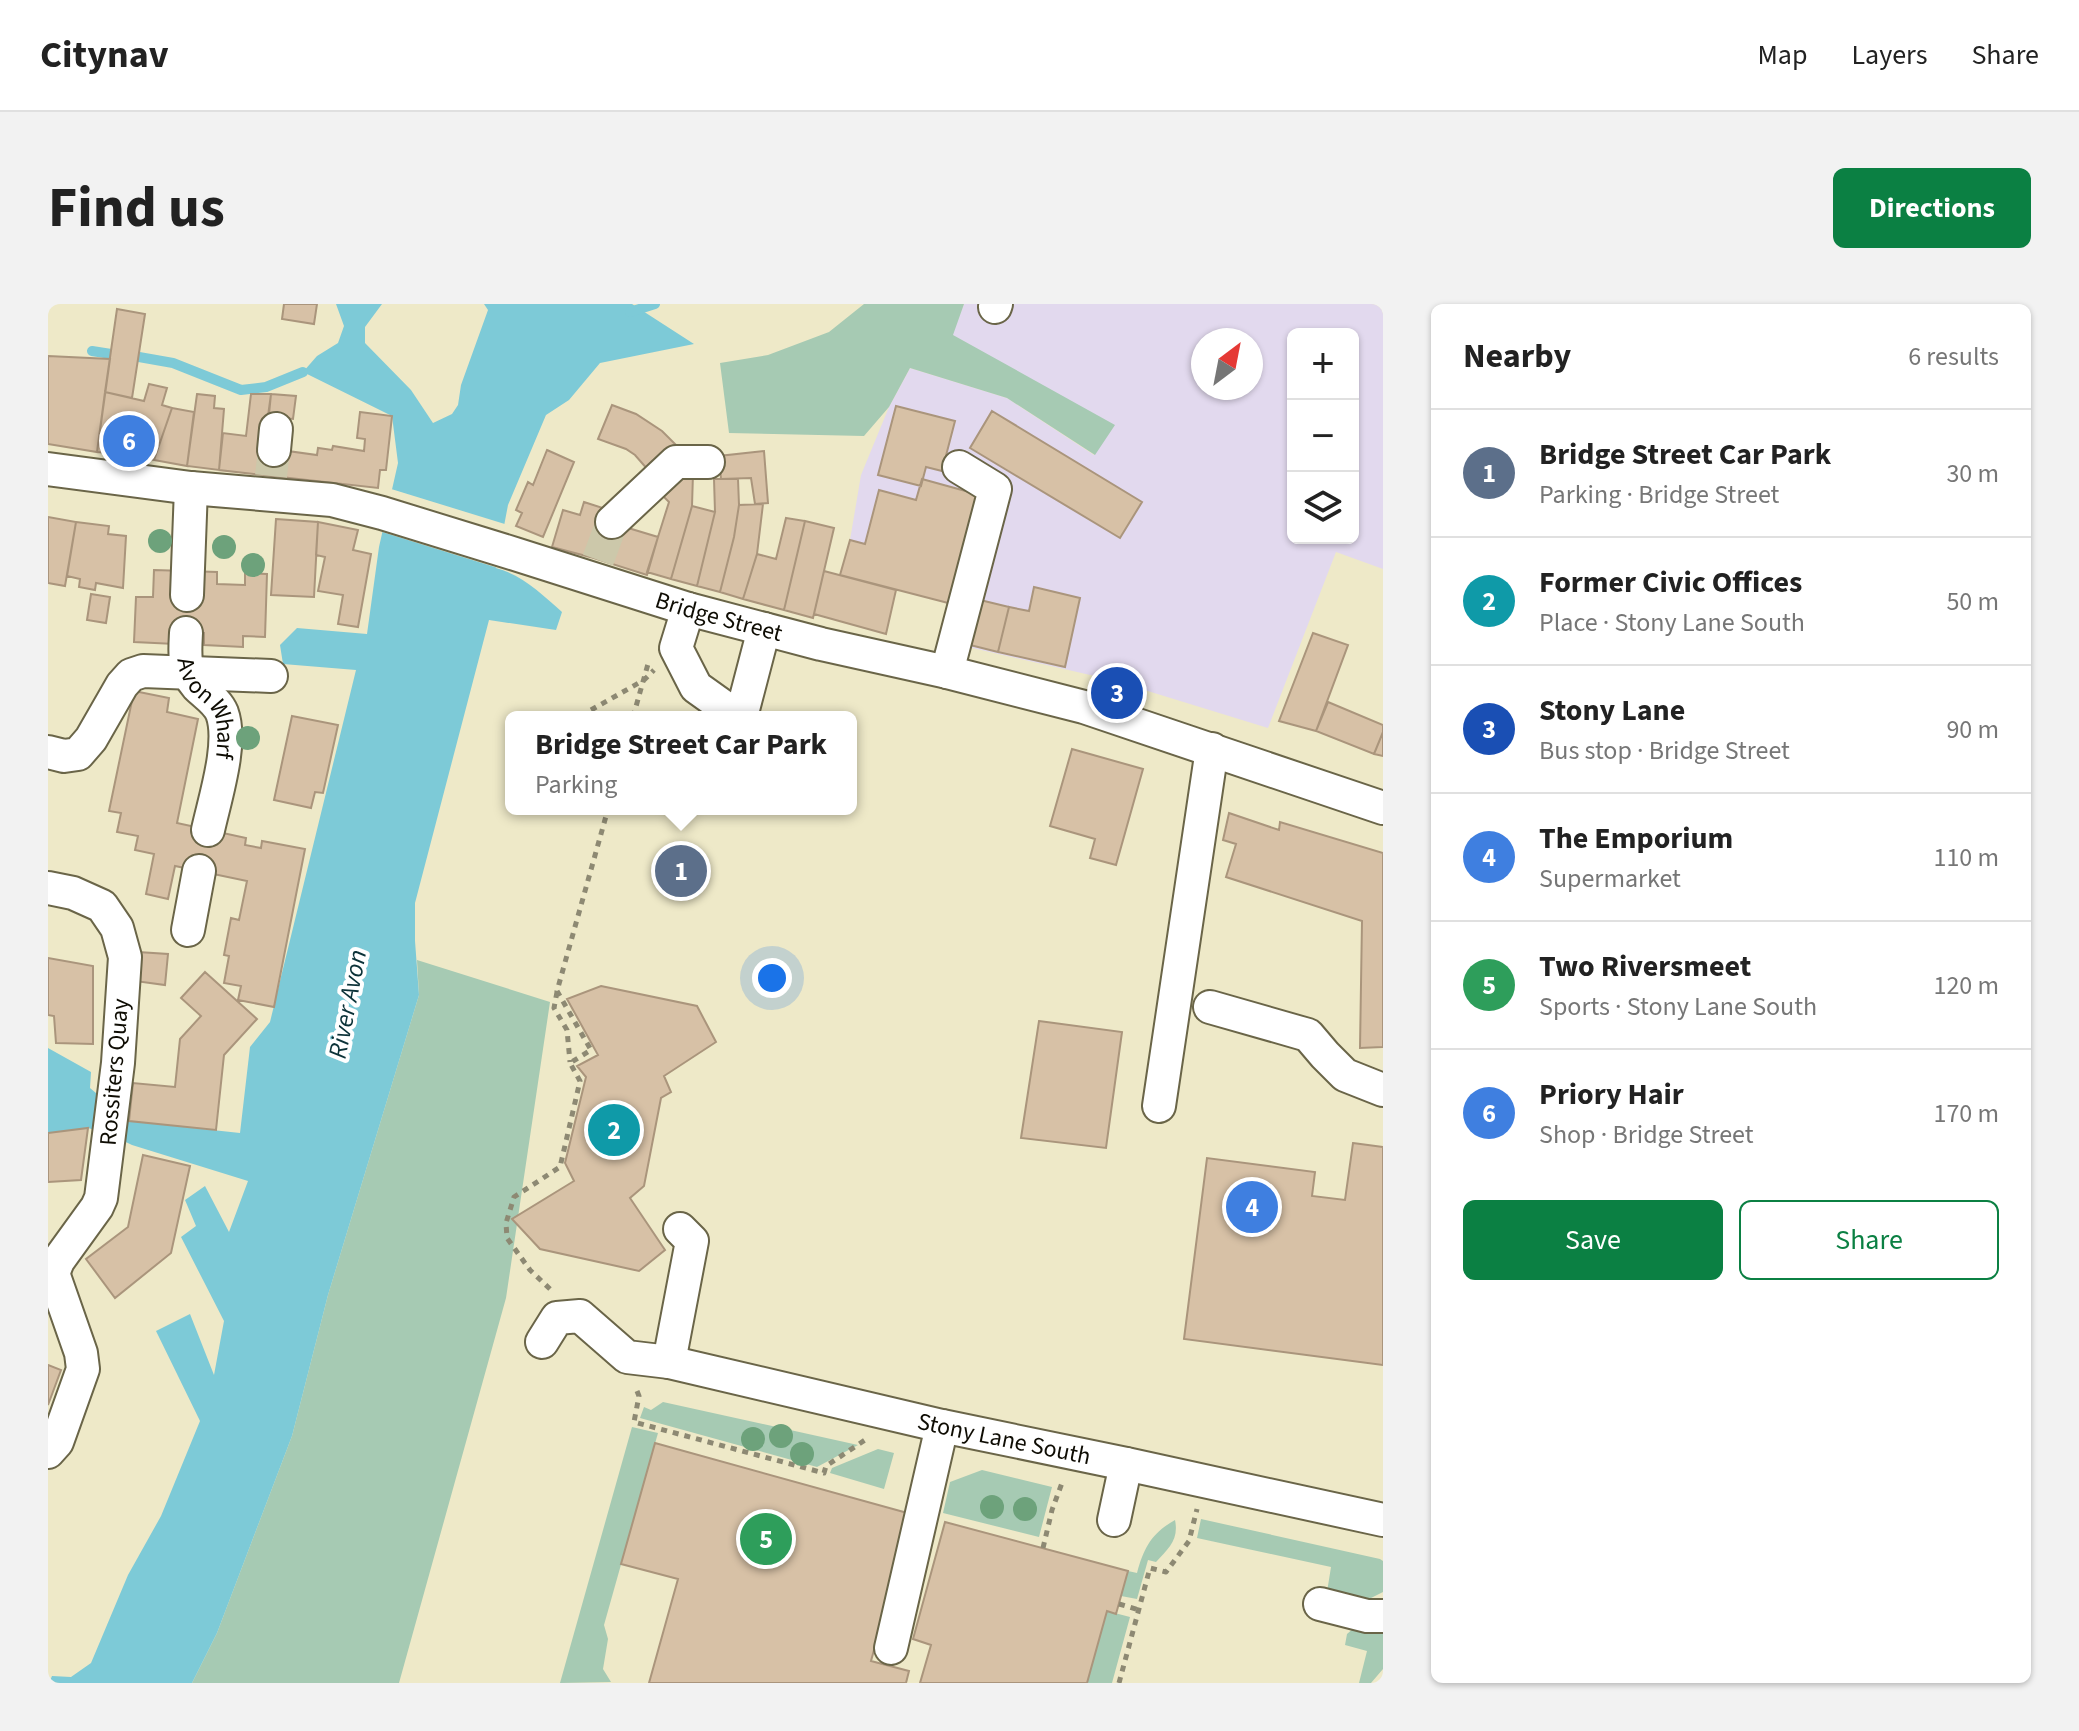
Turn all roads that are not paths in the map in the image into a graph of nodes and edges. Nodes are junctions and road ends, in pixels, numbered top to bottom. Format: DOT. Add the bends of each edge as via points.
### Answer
graph roads {
  1 [pos="708,462"];
  2 [pos="959,467"];
  3 [pos="48,469"];
  4 [pos="191,488"];
  5 [pos="612,522"];
  6 [pos="187,595"];
  7 [pos="688,609"];
  8 [pos="764,629"];
  9 [pos="186,633"];
  10 [pos="947,672"];
  11 [pos="189,673"];
  12 [pos="271,676"];
  13 [pos="731,711"];
  14 [pos="742,711"];
  15 [pos="1212,749"];
  16 [pos="48,752"];
  17 [pos="1383,808"];
  18 [pos="208,830"];
  19 [pos="199,871"];
  20 [pos="48,888"];
  21 [pos="188,930"];
  22 [pos="1210,1007"];
  23 [pos="1383,1090"];
  24 [pos="1159,1106"];
  25 [pos="680,1229"];
  26 [pos="50,1280"];
  27 [pos="542,1342"];
  28 [pos="669,1362"];
  29 [pos="942,1426"];
  30 [pos="48,1452"];
  31 [pos="1126,1464"];
  32 [pos="1114,1520"];
  33 [pos="1383,1520"];
  34 [pos="1320,1604"];
  35 [pos="1383,1616"];
  36 [pos="891,1648"];
  1 -- 5 [label="street" via="676,462"];
  2 -- 10 [label="street" via="995,489"];
  3 -- 4 [label="street, Bridge Street"];
  4 -- 6 [label="street"];
  4 -- 7 [label="street, Bridge Street" via="273,462 332,500 515,554 595,569"];
  7 -- 8 [label="street, Bridge Street"];
  7 -- 13 [label="street" via="676,648 696,687"];
  8 -- 10 [label="street, Bridge Street"];
  8 -- 14 [label="street"];
  9 -- 11 [label="street, Avon Wharf"];
  10 -- 15 [label="street, Bridge Street" via="1084,707"];
  11 -- 12 [label="street"];
  11 -- 16 [label="street" via="131,675 78,754"];
  11 -- 18 [label="street, Avon Wharf" via="221,710 225,726"];
  15 -- 17 [label="street, Bridge Street"];
  15 -- 24 [label="street"];
  19 -- 21 [label="street"];
  20 -- 26 [label="street, Rossiters Quay" via="102,906 117,928 125,957 101,1198"];
  22 -- 23 [label="street" via="1308,1035 1345,1075"];
  25 -- 28 [label="street" via="692,1241"];
  26 -- 30 [label="street" via="83,1369 57,1442"];
  27 -- 28 [label="street, Stony Lane South" via="557,1318 580,1316 627,1357"];
  28 -- 29 [label="street, Stony Lane South"];
  29 -- 31 [label="street, Stony Lane South"];
  29 -- 36 [label="street"];
  31 -- 32 [label="street"];
  31 -- 33 [label="street, Stony Lane South"];
  34 -- 35 [label="street"];
}
